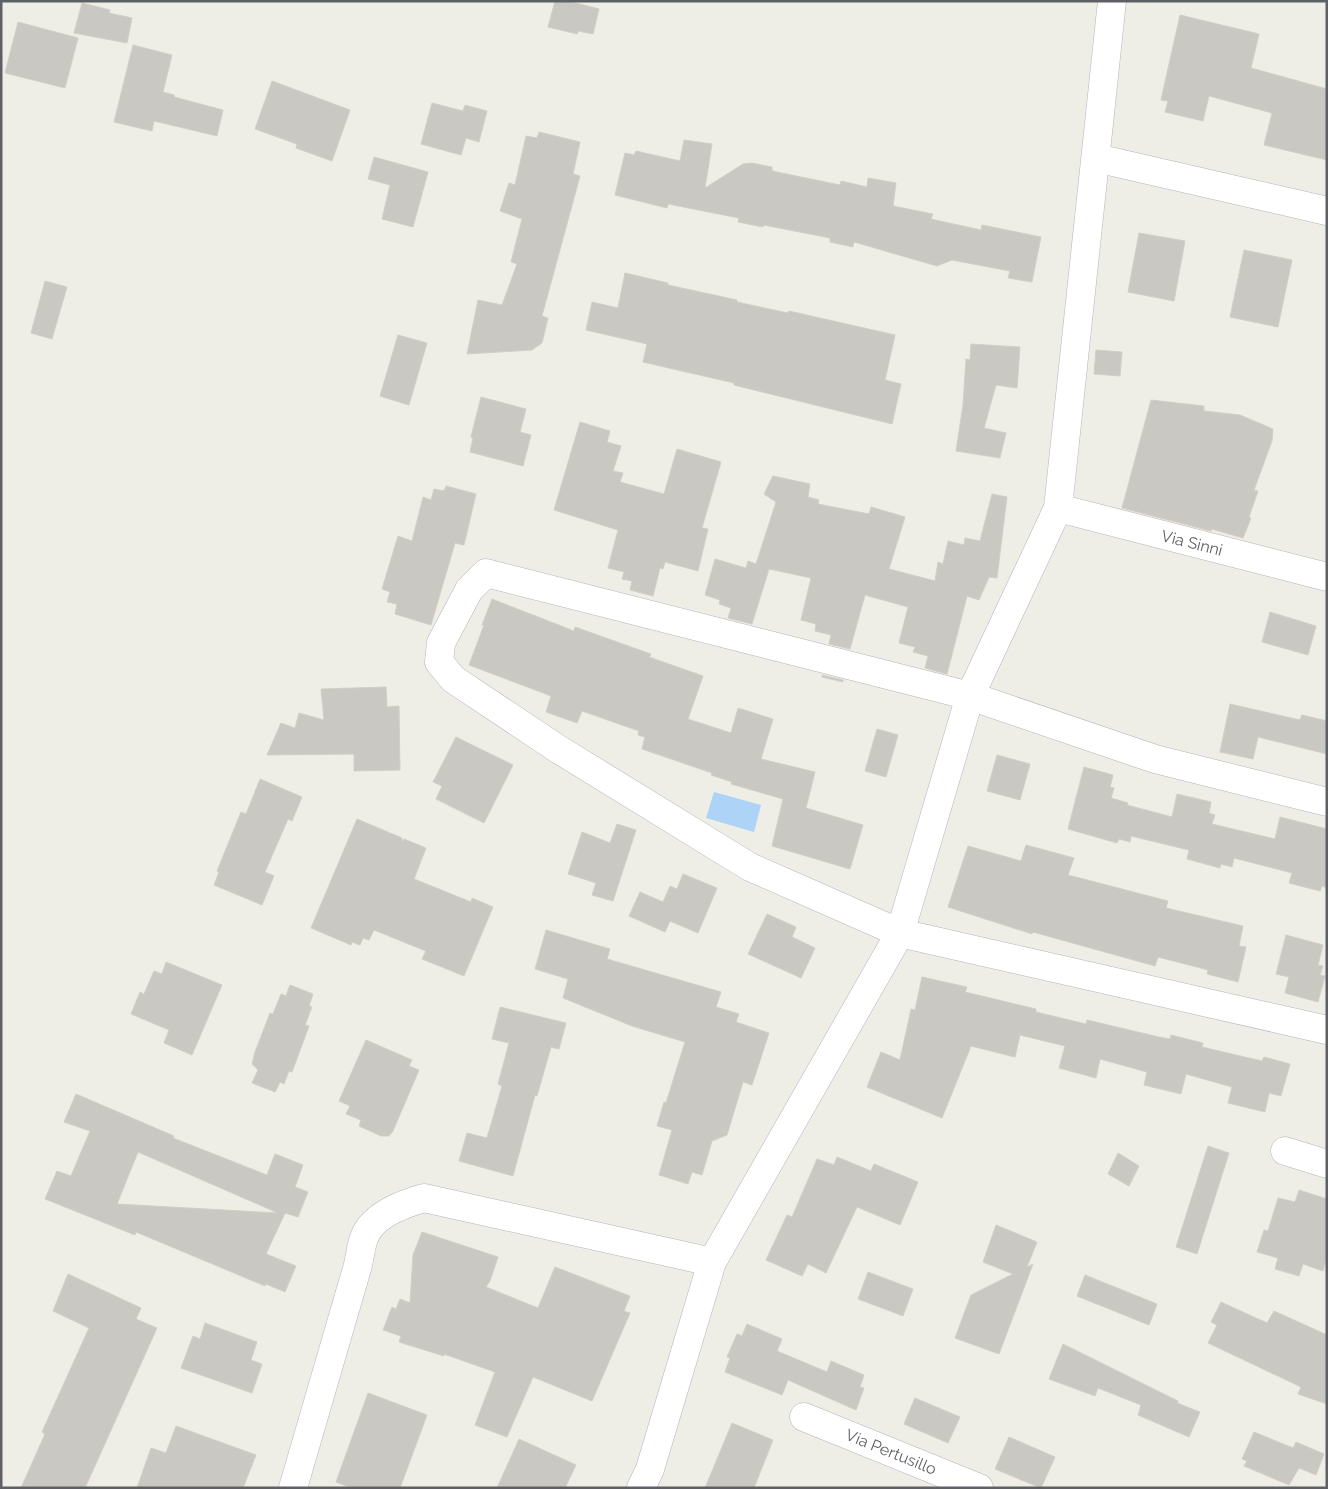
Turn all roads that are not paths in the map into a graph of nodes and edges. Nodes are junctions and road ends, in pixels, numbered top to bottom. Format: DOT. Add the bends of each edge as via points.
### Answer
graph roads {
  1 [pos="1112,1"];
  2 [pos="1096,158"];
  3 [pos="1327,211"];
  4 [pos="1058,508"];
  5 [pos="1327,577"];
  6 [pos="970,696"];
  7 [pos="1327,802"];
  8 [pos="900,933"];
  9 [pos="1327,1030"];
  10 [pos="1285,1151"];
  11 [pos="1327,1164"];
  12 [pos="712,1262"];
  13 [pos="804,1417"];
  14 [pos="293,1488"];
  15 [pos="641,1488"];
  16 [pos="979,1488"];
  1 -- 2 [label="street"];
  2 -- 3 [label="street"];
  2 -- 4 [label="street"];
  4 -- 5 [label="street, Via Sinni"];
  4 -- 6 [label="street"];
  6 -- 7 [label="street" via="1156,759"];
  6 -- 8 [label="street"];
  6 -- 8 [label="street" via="486,573 469,590 441,643 439,662 453,679 558,749 750,867"];
  8 -- 9 [label="street"];
  8 -- 12 [label="street"];
  10 -- 11 [label="street"];
  12 -- 14 [label="street" via="424,1198 404,1204 379,1218 364,1236"];
  12 -- 15 [label="street" via="650,1469"];
  13 -- 16 [label="street, Via Pertusillo"];
}
